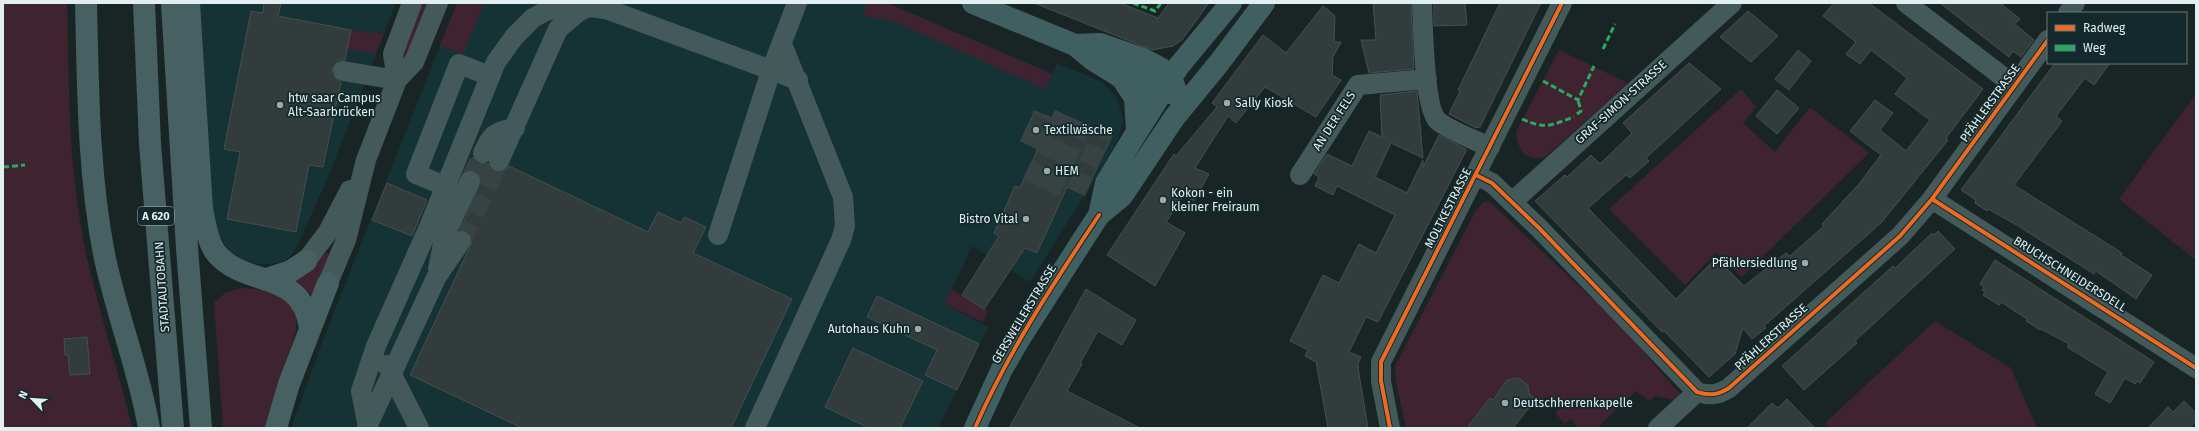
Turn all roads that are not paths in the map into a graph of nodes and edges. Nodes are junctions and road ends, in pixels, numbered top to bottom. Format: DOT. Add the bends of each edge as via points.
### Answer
graph roads {
  1 [pos="86,3"];
  2 [pos="144,3"];
  3 [pos="172,3"];
  4 [pos="189,3"];
  5 [pos="412,3"];
  6 [pos="438,3"];
  7 [pos="797,3"];
  8 [pos="973,3"];
  9 [pos="1231,3"];
  10 [pos="1264,3"];
  11 [pos="1422,3"];
  12 [pos="1562,3"];
  13 [pos="1732,3"];
  14 [pos="1906,3"];
  15 [pos="2075,3"];
  16 [pos="596,7"];
  17 [pos="2069,12"];
  18 [pos="2047,41"];
  19 [pos="782,44"];
  20 [pos="1075,45"];
  21 [pos="343,71"];
  22 [pos="772,71"];
  23 [pos="490,76"];
  24 [pos="1427,79"];
  25 [pos="397,80"];
  26 [pos="798,80"];
  27 [pos="1201,86"];
  28 [pos="2015,86"];
  29 [pos="1170,88"];
  30 [pos="1174,118"];
  31 [pos="1137,131"];
  32 [pos="1490,147"];
  33 [pos="491,157"];
  34 [pos="366,160"];
  35 [pos="1300,175"];
  36 [pos="1476,175"];
  37 [pos="470,181"];
  38 [pos="446,186"];
  39 [pos="1932,199"];
  40 [pos="1512,202"];
  41 [pos="1099,215"];
  42 [pos="718,235"];
  43 [pos="461,241"];
  44 [pos="306,261"];
  45 [pos="267,278"];
  46 [pos="436,278"];
  47 [pos="328,283"];
  48 [pos="310,328"];
  49 [pos="376,346"];
  50 [pos="2196,368"];
  51 [pos="392,373"];
  52 [pos="1697,392"];
  53 [pos="367,427"];
  54 [pos="149,428"];
  55 [pos="173,428"];
  56 [pos="202,428"];
  57 [pos="276,428"];
  58 [pos="419,428"];
  59 [pos="755,428"];
  60 [pos="975,428"];
  61 [pos="1390,428"];
  62 [pos="1658,428"];
  1 -- 54 [label="highway" via="94,199 104,256"];
  2 -- 55 [label="highway, STADTAUTOBAHN / A 620" via="150,144"];
  3 -- 56 [label="highway, A 620" via="186,240"];
  4 -- 45 [label="highway" via="201,202 206,232 215,251 226,263 238,271"];
  5 -- 25 [label="street" via="393,54"];
  6 -- 25 [label="street" via="414,62"];
  7 -- 19 [label="street"];
  8 -- 20 [label="main road"];
  9 -- 29 [label="main road, GERSWEILERSTRASSE"];
  10 -- 27 [label="main road, GERSWEILERSTRASSE"];
  11 -- 24 [label="street"];
  12 -- 32 [label="street, MOLTKESTRASSE"];
  13 -- 40 [label="street, GRAF-SIMON-STRASSE"];
  14 -- 28 [label="street"];
  15 -- 17 [label="street"];
  16 -- 22 [label="street"];
  16 -- 23 [label="street" via="572,4 557,7 533,18 514,37 496,62"];
  16 -- 33 [label="street" via="586,8 558,29 515,128"];
  18 -- 28 [label="street, PFÄHLERSTRASSE"];
  19 -- 22 [label="street"];
  19 -- 26 [label="street"];
  20 -- 29 [label="main road" via="1100,44 1143,59 1162,69"];
  20 -- 31 [label="main road" via="1092,60 1122,78 1129,87 1135,98"];
  21 -- 25 [label="street"];
  22 -- 26 [label="street"];
  22 -- 42 [label="street"];
  23 -- 38 [label="street"];
  23 -- 38 [label="street" via="459,64 416,174"];
  24 -- 32 [label="street" via="1431,112 1437,120"];
  24 -- 35 [label="street, AN DER FELS" via="1358,85"];
  25 -- 34 [label="street"];
  26 -- 59 [label="street" via="843,197 845,226 841,240"];
  27 -- 29 [label="main road"];
  27 -- 30 [label="main road, GERSWEILERSTRASSE"];
  28 -- 39 [label="street, PFÄHLERSTRASSE"];
  29 -- 30 [label="main road"];
  29 -- 31 [label="main road, GERSWEILERSTRASSE"];
  30 -- 41 [label="main road, GERSWEILERSTRASSE" via="1122,196"];
  31 -- 41 [label="main road, GERSWEILERSTRASSE" via="1106,183"];
  32 -- 36 [label="street, MOLTKESTRASSE"];
  34 -- 44 [label="street" via="328,232"];
  34 -- 47 [label="street" via="346,240"];
  36 -- 40 [label="street" via="1492,183"];
  36 -- 61 [label="street, MOLTKESTRASSE" via="1381,362 1380,380"];
  37 -- 46 [label="street" via="445,234"];
  38 -- 49 [label="street"];
  39 -- 50 [label="street, BRUCHSCHNEIDERSDELL"];
  39 -- 52 [label="street, PFÄHLERSTRASSE" via="1900,236 1729,388 1719,394 1707,395"];
  40 -- 52 [label="street"];
  41 -- 60 [label="main road, GERSWEILERSTRASSE" via="1020,338 1002,369"];
  43 -- 46 [label="street"];
  44 -- 45 [label="highway" via="291,271"];
  45 -- 48 [label="highway" via="287,288 301,302 307,312"];
  46 -- 51 [label="street"];
  47 -- 48 [label="highway"];
  48 -- 57 [label="highway"];
  49 -- 51 [label="street"];
  49 -- 53 [label="street" via="361,391"];
  51 -- 53 [label="street"];
  51 -- 58 [label="street"];
  52 -- 62 [label="street"];
}
